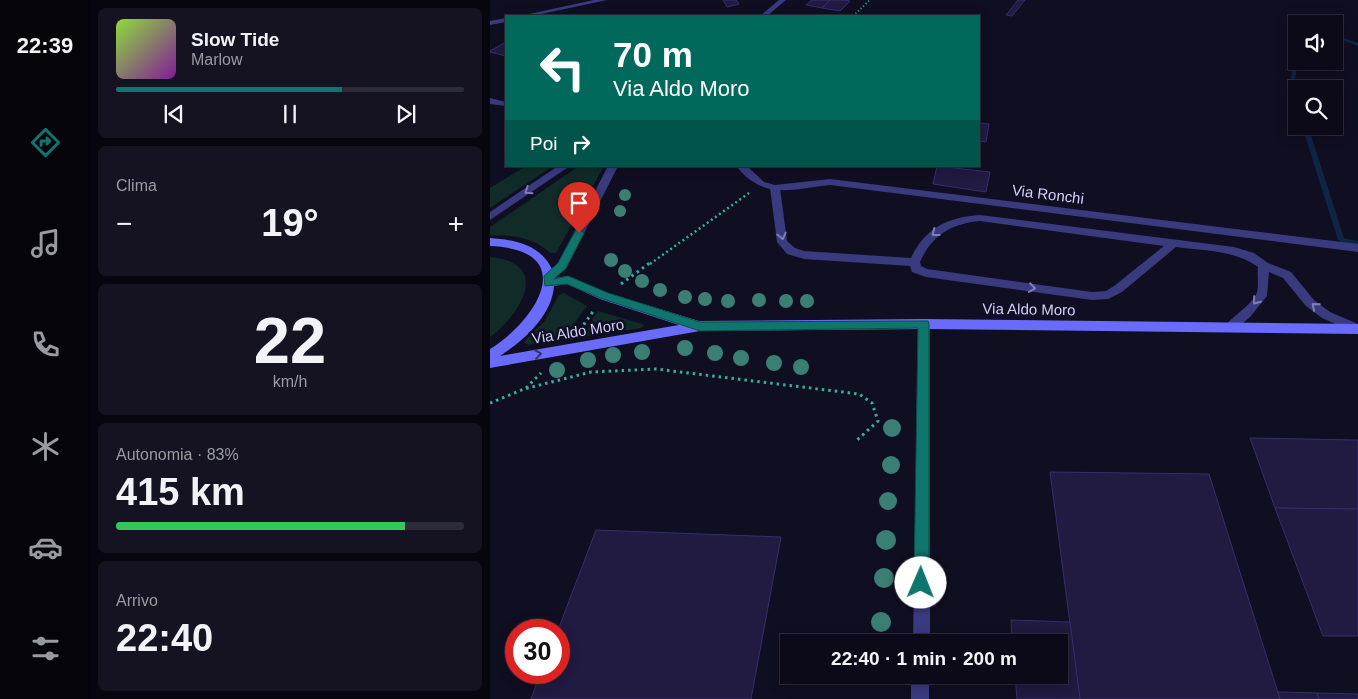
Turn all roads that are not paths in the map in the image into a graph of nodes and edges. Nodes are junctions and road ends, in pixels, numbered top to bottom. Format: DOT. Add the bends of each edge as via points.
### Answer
graph roads {
  1 [pos="604,0"];
  2 [pos="783,0"];
  3 [pos="528,15"];
  4 [pos="764,15"];
  5 [pos="505,20"];
  6 [pos="490,23"];
  7 [pos="490,101"];
  8 [pos="505,104"];
  9 [pos="564,167"];
  10 [pos="612,167"];
  11 [pos="742,167"];
  12 [pos="775,188"];
  13 [pos="490,217"];
  14 [pos="490,242"];
  15 [pos="1173,244"];
  16 [pos="1358,248"];
  17 [pos="914,262"];
  18 [pos="1264,266"];
  19 [pos="549,280"];
  20 [pos="924,324"];
  21 [pos="700,326"];
  22 [pos="1230,328"];
  23 [pos="1358,329"];
  24 [pos="490,356"];
  25 [pos="490,363"];
  26 [pos="920,634"];
  27 [pos="920,684"];
  28 [pos="920,699"];
  1 -- 3 [label="street"];
  2 -- 4 [label="street"];
  5 -- 6 [label="street"];
  7 -- 8 [label="street"];
  9 -- 13 [label="street, one-way"];
  10 -- 19 [label="street" via="562,266"];
  11 -- 12 [label="street, Via Ronchi" via="761,184"];
  12 -- 16 [label="street, Via Ronchi" via="830,182"];
  12 -- 17 [label="street, one-way" via="782,242 791,251 804,255"];
  14 -- 19 [label="main road" via="529,249 542,260"];
  15 -- 17 [label="street, one-way" via="980,218 962,219 944,226 926,239"];
  17 -- 15 [label="street, one-way" via="916,269 926,273 1092,296 1118,289"];
  15 -- 18 [label="street" via="1234,251 1250,256"];
  18 -- 22 [label="street, one-way" via="1263,293"];
  23 -- 18 [label="street, one-way" via="1326,315 1310,303 1287,275"];
  19 -- 21 [label="main road, Via Aldo Moro" via="568,280 604,296"];
  19 -- 24 [label="main road" via="543,304 536,316 515,338"];
  20 -- 21 [label="main road, Via Aldo Moro"];
  20 -- 22 [label="main road, Via Aldo Moro"];
  20 -- 26 [label="street"];
  25 -- 21 [label="main road, Via Aldo Moro, one-way"];
  22 -- 23 [label="main road, Via Aldo Moro"];
  27 -- 28 [label="street"];
}
